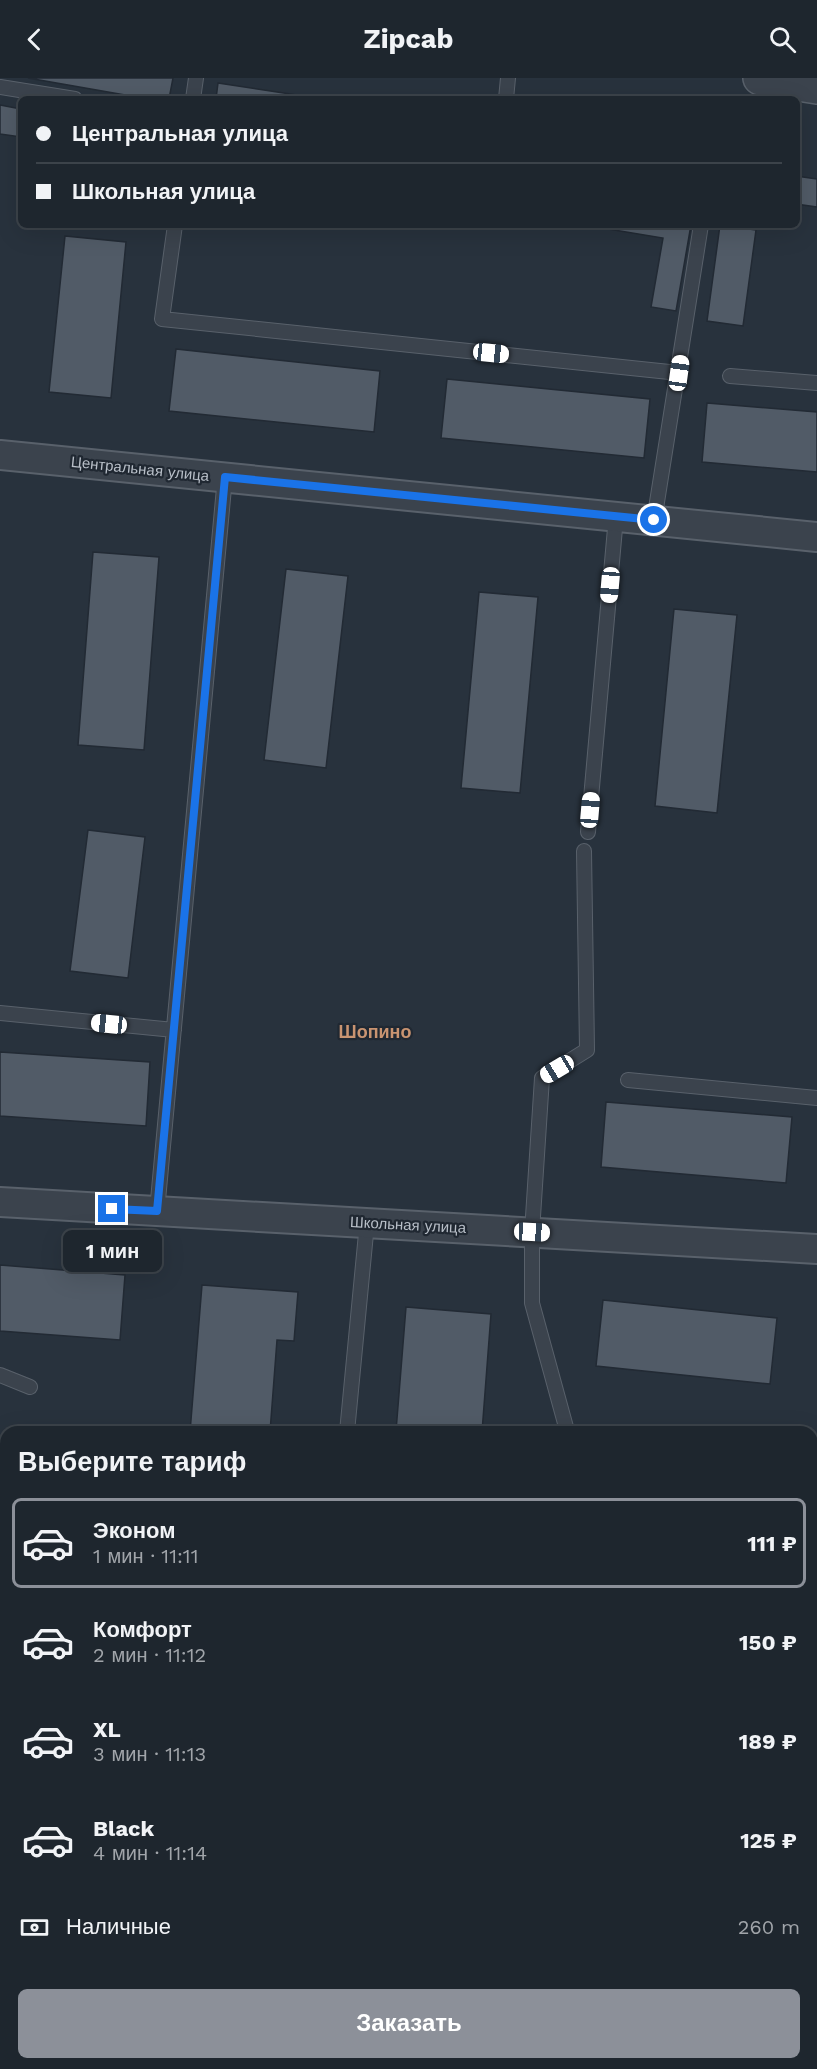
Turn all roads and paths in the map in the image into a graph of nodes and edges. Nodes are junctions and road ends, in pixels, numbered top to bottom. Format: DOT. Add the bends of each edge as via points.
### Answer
graph roads {
  1 [pos="196,78"];
  2 [pos="508,78"];
  3 [pos="760,78"];
  4 [pos="804,83"];
  5 [pos="0,87"];
  6 [pos="56,96"];
  7 [pos="193,96"];
  8 [pos="506,96"];
  9 [pos="175,228"];
  10 [pos="701,228"];
  11 [pos="679,373"];
  12 [pos="730,376"];
  13 [pos="817,383"];
  14 [pos="3,451"];
  15 [pos="225,477"];
  16 [pos="616,517"];
  17 [pos="654,520"];
  18 [pos="817,537"];
  19 [pos="588,832"];
  20 [pos="584,851"];
  21 [pos="0,1013"];
  22 [pos="174,1030"];
  23 [pos="628,1080"];
  24 [pos="817,1098"];
  25 [pos="0,1202"];
  26 [pos="157,1211"];
  27 [pos="367,1223"];
  28 [pos="532,1232"];
  29 [pos="817,1249"];
  30 [pos="0,1375"];
  31 [pos="30,1386"];
  32 [pos="348,1426"];
  33 [pos="566,1426"];
  1 -- 7 [label="lane"];
  2 -- 8 [label="lane"];
  3 -- 4 [label="street"];
  5 -- 6 [label="lane"];
  9 -- 11 [label="lane" via="162,319"];
  10 -- 11 [label="lane"];
  11 -- 17 [label="lane"];
  12 -- 13 [label="lane"];
  14 -- 15 [label="street, Центральная улица"];
  15 -- 16 [label="street, Центральная улица"];
  15 -- 22 [label="lane"];
  16 -- 17 [label="street, Центральная улица"];
  16 -- 19 [label="lane"];
  17 -- 18 [label="street, Центральная улица"];
  20 -- 28 [label="lane" via="587,1050 542,1078"];
  21 -- 22 [label="lane"];
  22 -- 26 [label="lane"];
  23 -- 24 [label="lane"];
  25 -- 26 [label="street, Школьная улица"];
  26 -- 27 [label="street, Школьная улица"];
  27 -- 28 [label="street, Школьная улица"];
  27 -- 32 [label="lane"];
  28 -- 29 [label="street, Школьная улица"];
  28 -- 33 [label="lane" via="532,1303"];
  30 -- 31 [label="lane"];
}
